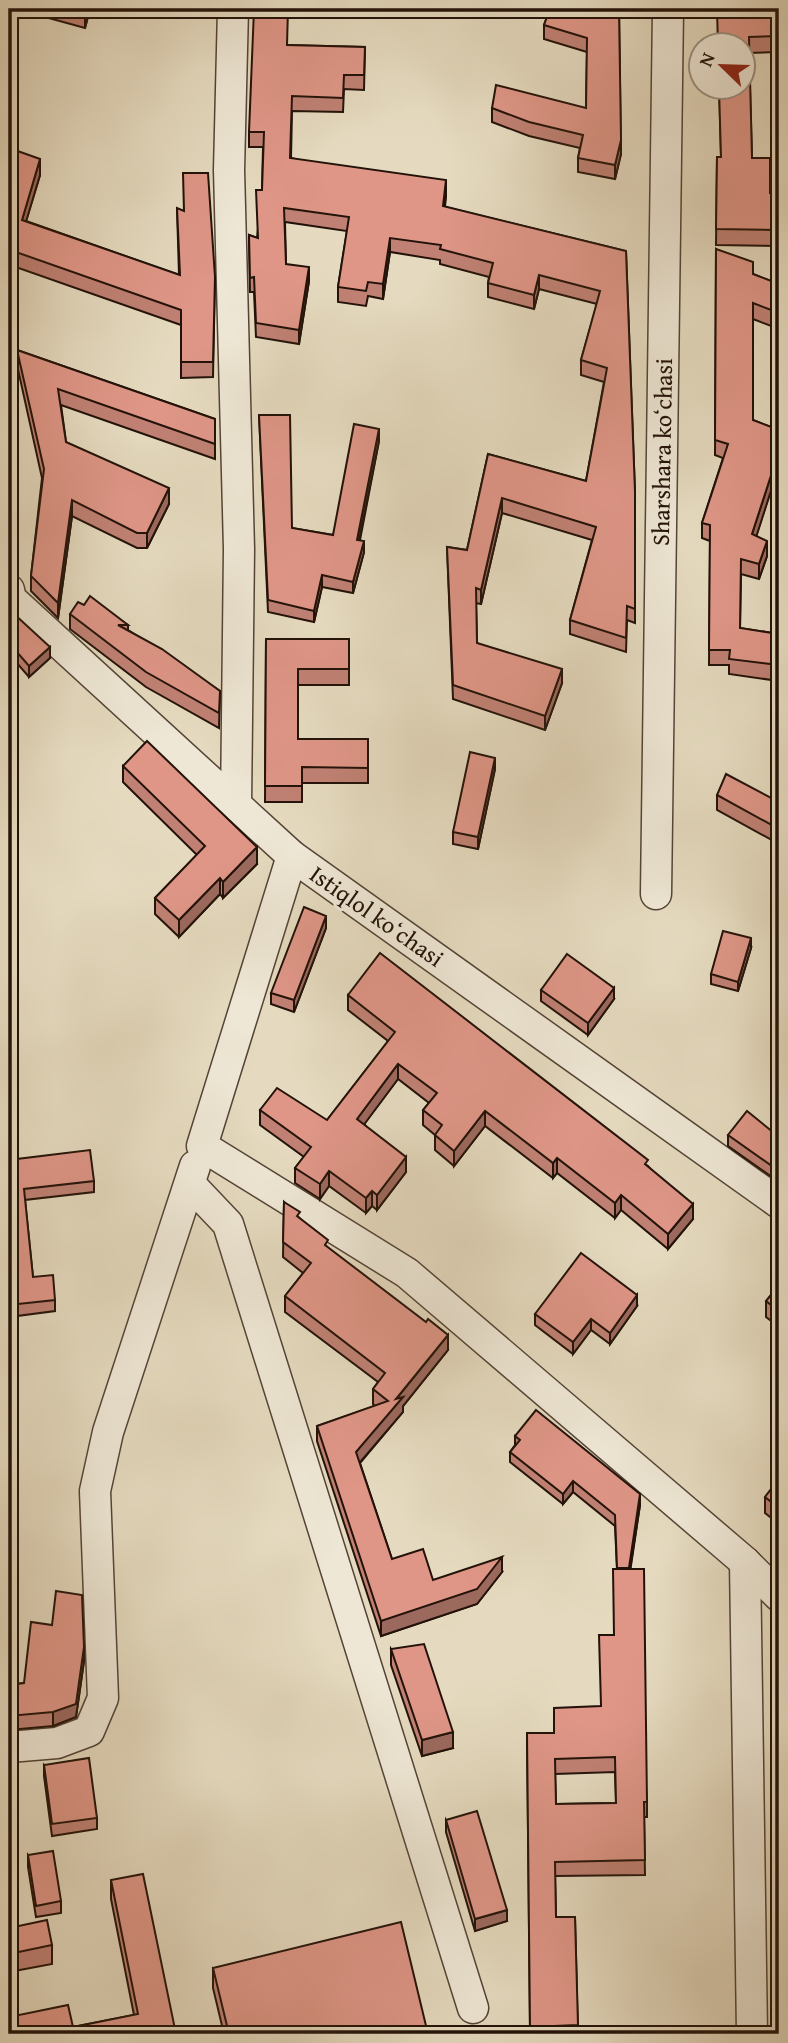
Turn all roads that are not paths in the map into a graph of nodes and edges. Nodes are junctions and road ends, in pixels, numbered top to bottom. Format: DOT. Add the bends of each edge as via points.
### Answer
graph roads {
  1 [pos="233,9"];
  2 [pos="668,9"];
  3 [pos="9,590"];
  4 [pos="236,804"];
  5 [pos="292,856"];
  6 [pos="656,894"];
  7 [pos="202,1146"];
  8 [pos="190,1184"];
  9 [pos="779,1203"];
  10 [pos="745,1562"];
  11 [pos="779,1596"];
  12 [pos="9,1747"];
  13 [pos="473,2008"];
  14 [pos="752,2034"];
  1 -- 4 [label="street" via="229,170 239,549"];
  2 -- 6 [label="street, Sharshara koʻchasi"];
  3 -- 4 [label="street, Istiqlol koʻchasi" via="11,599"];
  4 -- 5 [label="street, Istiqlol koʻchasi"];
  5 -- 7 [label="street"];
  5 -- 9 [label="street, Istiqlol koʻchasi"];
  7 -- 8 [label="street"];
  7 -- 10 [label="street" via="407,1273"];
  8 -- 12 [label="street" via="108,1432 95,1491 103,1698 89,1731 57,1743"];
  8 -- 13 [label="street" via="228,1224"];
  10 -- 11 [label="street"];
  10 -- 14 [label="street"];
}
